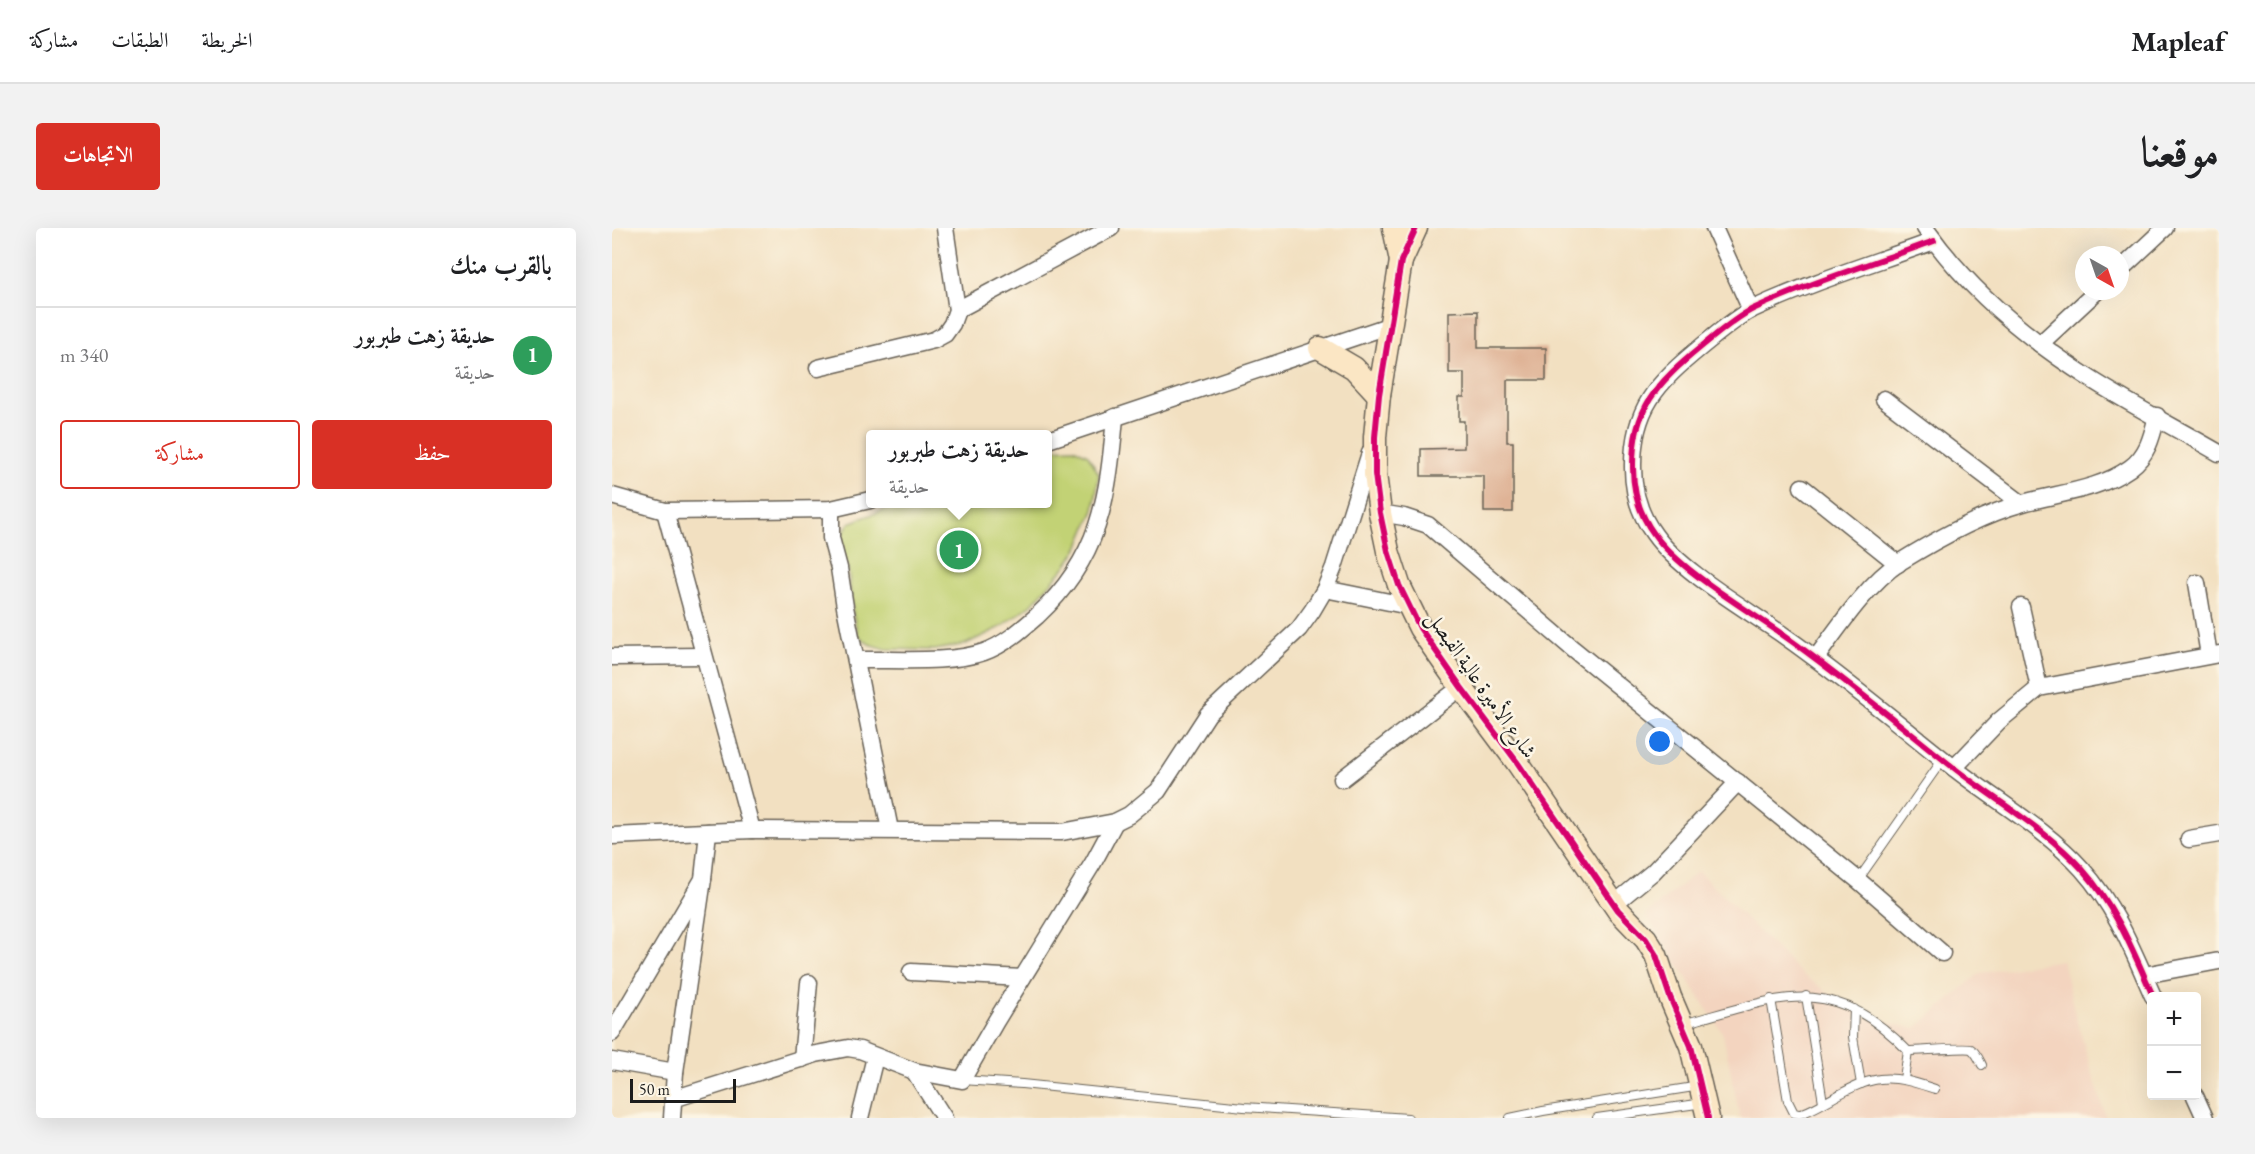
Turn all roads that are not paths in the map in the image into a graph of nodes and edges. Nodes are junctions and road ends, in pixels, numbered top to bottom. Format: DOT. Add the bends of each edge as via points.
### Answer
graph roads {
  1 [pos="945,228"];
  2 [pos="1111,228"];
  3 [pos="1394,228"];
  4 [pos="1416,228"];
  5 [pos="1714,228"];
  6 [pos="2165,228"];
  7 [pos="1930,235"];
  8 [pos="1401,261"];
  9 [pos="2129,262"];
  10 [pos="2087,300"];
  11 [pos="957,310"];
  12 [pos="1751,310"];
  13 [pos="1391,325"];
  14 [pos="2040,344"];
  15 [pos="1320,348"];
  16 [pos="819,368"];
  17 [pos="1379,395"];
  18 [pos="1884,399"];
  19 [pos="2157,416"];
  20 [pos="1115,417"];
  21 [pos="1375,437"];
  22 [pos="1052,438"];
  23 [pos="2219,453"];
  24 [pos="1802,487"];
  25 [pos="612,496"];
  26 [pos="866,501"];
  27 [pos="2021,503"];
  28 [pos="831,508"];
  29 [pos="665,511"];
  30 [pos="1380,513"];
  31 [pos="1898,564"];
  32 [pos="2198,583"];
  33 [pos="1325,589"];
  34 [pos="1409,606"];
  35 [pos="2021,607"];
  36 [pos="2214,655"];
  37 [pos="703,656"];
  38 [pos="612,657"];
  39 [pos="1816,658"];
  40 [pos="856,660"];
  41 [pos="1461,687"];
  42 [pos="2039,688"];
  43 [pos="1948,763"];
  44 [pos="1342,780"];
  45 [pos="1738,782"];
  46 [pos="1115,822"];
  47 [pos="752,830"];
  48 [pos="890,830"];
  49 [pos="708,832"];
  50 [pos="2219,834"];
  51 [pos="612,836"];
  52 [pos="2189,839"];
  53 [pos="703,879"];
  54 [pos="1858,880"];
  55 [pos="1616,907"];
  56 [pos="1942,953"];
  57 [pos="2219,961"];
  58 [pos="911,972"];
  59 [pos="2144,975"];
  60 [pos="1022,978"];
  61 [pos="809,983"];
  62 [pos="2151,992"];
  63 [pos="1806,996"];
  64 [pos="1770,999"];
  65 [pos="1854,1009"];
  66 [pos="1683,1024"];
  67 [pos="612,1033"];
  68 [pos="1908,1051"];
  69 [pos="875,1057"];
  70 [pos="802,1059"];
  71 [pos="612,1061"];
  72 [pos="1982,1065"];
  73 [pos="914,1071"];
  74 [pos="675,1072"];
  75 [pos="1904,1079"];
  76 [pos="962,1080"];
  77 [pos="1861,1084"];
  78 [pos="1935,1089"];
  79 [pos="673,1099"];
  80 [pos="2197,1100"];
  81 [pos="1705,1102"];
  82 [pos="1822,1102"];
  83 [pos="672,1118"];
  84 [pos="860,1118"];
  85 [pos="944,1118"];
  86 [pos="1408,1118"];
  87 [pos="1510,1118"];
  88 [pos="1598,1118"];
  89 [pos="2205,1118"];
  1 -- 11 [label="street"];
  2 -- 11 [label="street"];
  3 -- 8 [label="street, شارع الأميرة عالية الفيصل"];
  4 -- 8 [label="street, شارع الأميرة عالية الفيصل"];
  5 -- 12 [label="street"];
  6 -- 9 [label="street"];
  7 -- 12 [label="street"];
  7 -- 14 [label="street" via="1983,294"];
  8 -- 13 [label="street, شارع الأميرة عالية الفيصل"];
  10 -- 14 [label="street"];
  11 -- 16 [label="street" via="945,334 934,340"];
  12 -- 39 [label="street" via="1674,369 1652,396 1640,416 1634,440 1633,487 1654,536 1673,556"];
  13 -- 15 [label="street"];
  13 -- 17 [label="street, شارع الأميرة عالية الفيصل"];
  14 -- 19 [label="street" via="2091,380"];
  15 -- 17 [label="street" via="1354,368"];
  15 -- 20 [label="street"];
  17 -- 21 [label="street, شارع الأميرة عالية الفيصل"];
  18 -- 27 [label="street"];
  19 -- 23 [label="street"];
  19 -- 27 [label="street" via="2148,447 2131,467 2096,484"];
  20 -- 22 [label="street"];
  20 -- 40 [label="street" via="1110,471 1098,525 1085,556 1051,603 1003,643 983,652 952,658"];
  21 -- 30 [label="street, شارع الأميرة عالية الفيصل"];
  21 -- 33 [label="street"];
  24 -- 31 [label="street"];
  25 -- 29 [label="street"];
  26 -- 28 [label="street"];
  27 -- 31 [label="street"];
  28 -- 29 [label="street"];
  28 -- 40 [label="street" via="831,538"];
  29 -- 37 [label="street"];
  30 -- 34 [label="street, شارع الأميرة عالية الفيصل" via="1388,551"];
  30 -- 45 [label="street" via="1428,525"];
  31 -- 39 [label="street" via="1847,615"];
  32 -- 36 [label="street"];
  33 -- 34 [label="street"];
  33 -- 46 [label="street" via="1299,629 1208,714 1158,790"];
  34 -- 41 [label="street, شارع الأميرة عالية الفيصل"];
  35 -- 42 [label="street"];
  36 -- 42 [label="street"];
  37 -- 38 [label="street"];
  37 -- 47 [label="street"];
  39 -- 43 [label="street"];
  40 -- 48 [label="street"];
  41 -- 44 [label="street"];
  41 -- 55 [label="street, شارع الأميرة عالية الفيصل"];
  42 -- 43 [label="street"];
  43 -- 54 [label="lane"];
  43 -- 59 [label="street" via="2048,837 2081,867 2118,918"];
  45 -- 54 [label="street"];
  45 -- 55 [label="street"];
  46 -- 48 [label="street" via="1062,832"];
  46 -- 60 [label="street"];
  47 -- 48 [label="street"];
  47 -- 49 [label="street"];
  49 -- 51 [label="street"];
  49 -- 53 [label="street"];
  50 -- 52 [label="street"];
  53 -- 67 [label="street"];
  53 -- 74 [label="street"];
  54 -- 56 [label="street"];
  55 -- 66 [label="street, شارع الأميرة عالية الفيصل" via="1656,955"];
  57 -- 59 [label="street"];
  58 -- 60 [label="street"];
  59 -- 62 [label="street"];
  60 -- 76 [label="street"];
  61 -- 70 [label="street"];
  63 -- 64 [label="lane"];
  63 -- 65 [label="lane"];
  63 -- 82 [label="lane"];
  64 -- 66 [label="lane"];
  64 -- 82 [label="lane" via="1791,1109 1803,1113"];
  65 -- 68 [label="lane" via="1891,1033"];
  65 -- 77 [label="lane" via="1852,1037"];
  66 -- 81 [label="street, شارع الأميرة عالية الفيصل"];
  68 -- 72 [label="lane" via="1968,1048"];
  68 -- 75 [label="lane"];
  69 -- 70 [label="street" via="848,1048"];
  69 -- 73 [label="street"];
  69 -- 84 [label="street"];
  70 -- 79 [label="street"];
  71 -- 74 [label="street"];
  73 -- 76 [label="street"];
  73 -- 85 [label="street"];
  74 -- 79 [label="street"];
  75 -- 77 [label="lane"];
  75 -- 78 [label="lane"];
  76 -- 86 [label="lane"];
  77 -- 82 [label="lane"];
  79 -- 83 [label="street"];
  80 -- 89 [label="street"];
  81 -- 87 [label="lane" via="1543,1111"];
  81 -- 88 [label="lane"];
}
